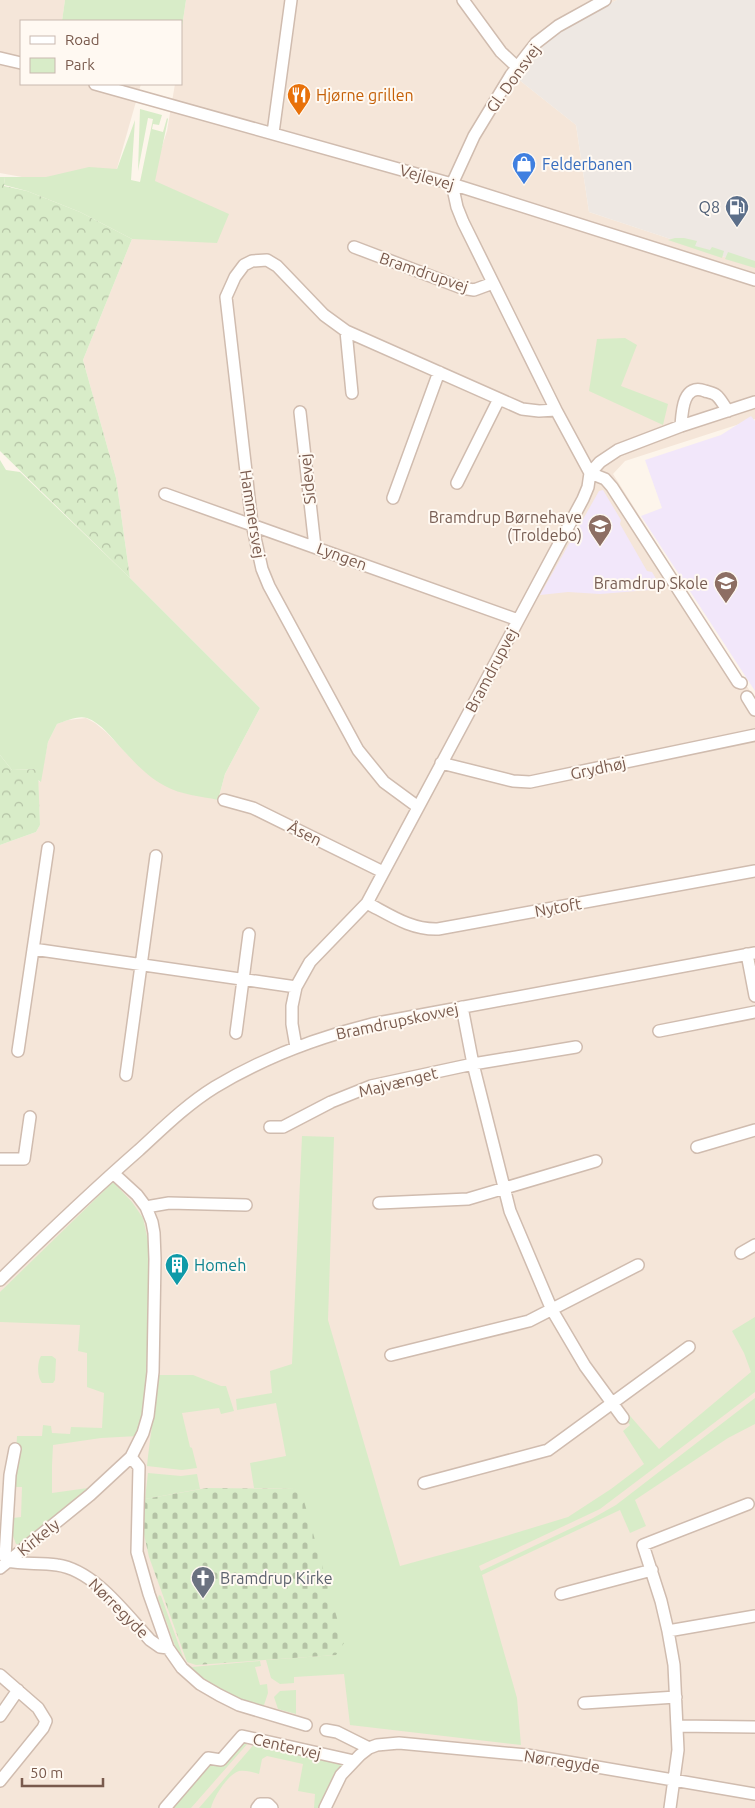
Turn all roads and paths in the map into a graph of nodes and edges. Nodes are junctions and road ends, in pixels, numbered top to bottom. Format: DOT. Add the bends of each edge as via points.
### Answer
graph roads {
  1 [pos="291,0"];
  2 [pos="463,0"];
  3 [pos="605,0"];
  4 [pos="0,58"];
  5 [pos="20,63"];
  6 [pos="517,67"];
  7 [pos="99,85"];
  8 [pos="274,133"];
  9 [pos="452,184"];
  10 [pos="354,247"];
  11 [pos="755,280"];
  12 [pos="493,283"];
  13 [pos="346,331"];
  14 [pos="439,372"];
  15 [pos="352,393"];
  16 [pos="499,399"];
  17 [pos="755,402"];
  18 [pos="556,410"];
  19 [pos="728,410"];
  20 [pos="300,412"];
  21 [pos="681,426"];
  22 [pos="590,473"];
  23 [pos="457,483"];
  24 [pos="165,494"];
  25 [pos="392,498"];
  26 [pos="252,524"];
  27 [pos="315,547"];
  28 [pos="518,620"];
  29 [pos="741,683"];
  30 [pos="747,697"];
  31 [pos="755,710"];
  32 [pos="755,735"];
  33 [pos="441,763"];
  34 [pos="224,800"];
  35 [pos="418,807"];
  36 [pos="48,848"];
  37 [pos="156,856"];
  38 [pos="755,871"];
  39 [pos="383,872"];
  40 [pos="366,903"];
  41 [pos="249,934"];
  42 [pos="33,950"];
  43 [pos="751,954"];
  44 [pos="142,965"];
  45 [pos="243,981"];
  46 [pos="296,988"];
  47 [pos="755,996"];
  48 [pos="462,1007"];
  49 [pos="755,1012"];
  50 [pos="658,1031"];
  51 [pos="236,1033"];
  52 [pos="576,1046"];
  53 [pos="296,1047"];
  54 [pos="18,1051"];
  55 [pos="473,1064"];
  56 [pos="126,1075"];
  57 [pos="30,1118"];
  58 [pos="270,1127"];
  59 [pos="755,1130"];
  60 [pos="697,1147"];
  61 [pos="0,1159"];
  62 [pos="596,1161"];
  63 [pos="113,1173"];
  64 [pos="503,1188"];
  65 [pos="379,1203"];
  66 [pos="246,1205"];
  67 [pos="146,1207"];
  68 [pos="755,1245"];
  69 [pos="741,1253"];
  70 [pos="638,1265"];
  71 [pos="4,1268"];
  72 [pos="0,1280"];
  73 [pos="552,1310"];
  74 [pos="689,1347"];
  75 [pos="391,1355"];
  76 [pos="611,1403"];
  77 [pos="623,1418"];
  78 [pos="15,1449"];
  79 [pos="131,1457"];
  80 [pos="424,1483"];
  81 [pos="748,1504"];
  82 [pos="4,1564"];
  83 [pos="652,1570"];
  84 [pos="561,1594"];
  85 [pos="755,1616"];
  86 [pos="668,1631"];
  87 [pos="168,1648"];
  88 [pos="0,1674"];
  89 [pos="18,1690"];
  90 [pos="676,1697"];
  91 [pos="584,1703"];
  92 [pos="0,1716"];
  93 [pos="306,1725"];
  94 [pos="677,1726"];
  95 [pos="755,1727"];
  96 [pos="326,1730"];
  97 [pos="368,1748"];
  98 [pos="354,1761"];
  99 [pos="674,1780"];
  100 [pos="0,1781"];
  101 [pos="755,1794"];
  102 [pos="165,1808"];
  103 [pos="257,1808"];
  104 [pos="272,1808"];
  105 [pos="325,1808"];
  106 [pos="670,1808"];
  1 -- 8 [label="street"];
  2 -- 6 [label="street" via="501,52"];
  3 -- 6 [label="street, Gl. Donsvej" via="558,26 536,44"];
  4 -- 5 [label="street"];
  6 -- 9 [label="street, Gl. Donsvej" via="474,136"];
  7 -- 8 [label="street, Vejlevej"];
  8 -- 9 [label="street, Vejlevej"];
  9 -- 11 [label="street, Vejlevej"];
  9 -- 12 [label="street, Bramdrupvej" via="463,222"];
  10 -- 12 [label="street, Bramdrupvej" via="462,288 474,290"];
  12 -- 18 [label="street, Bramdrupvej"];
  13 -- 14 [label="street"];
  13 -- 15 [label="street"];
  13 -- 26 [label="street, Hammersvej" via="324,315 277,266 267,260 252,261 235,276 226,297"];
  14 -- 16 [label="street"];
  14 -- 25 [label="street"];
  16 -- 18 [label="street" via="522,409"];
  16 -- 23 [label="street"];
  17 -- 19 [label="street"];
  18 -- 22 [label="street, Bramdrupvej"];
  19 -- 21 [label="street"];
  19 -- 21 [label="street" via="715,394 693,390 687,394"];
  20 -- 27 [label="street, Sidevej"];
  21 -- 22 [label="street" via="618,450"];
  22 -- 28 [label="street, Bramdrupvej" via="583,499"];
  22 -- 29 [label="street" via="605,479 612,487"];
  24 -- 26 [label="street, Lyngen"];
  26 -- 27 [label="street, Lyngen"];
  26 -- 35 [label="street, Hammersvej" via="269,586 358,750 384,782"];
  27 -- 28 [label="street, Lyngen"];
  28 -- 33 [label="street, Bramdrupvej"];
  30 -- 31 [label="street"];
  32 -- 33 [label="street, Grydhøj" via="530,782 513,782"];
  33 -- 35 [label="street, Bramdrupvej"];
  34 -- 39 [label="street, Åsen" via="254,808"];
  35 -- 39 [label="street, Bramdrupvej"];
  36 -- 42 [label="street"];
  37 -- 44 [label="street"];
  38 -- 40 [label="street, Nytoft" via="438,929 412,926"];
  39 -- 40 [label="street, Bramdrupvej"];
  40 -- 46 [label="street, Bramdrupvej" via="310,962"];
  41 -- 45 [label="street"];
  42 -- 44 [label="street"];
  42 -- 54 [label="street"];
  43 -- 47 [label="street"];
  43 -- 48 [label="street, Bramdrupskovvej"];
  44 -- 45 [label="street"];
  44 -- 56 [label="street"];
  45 -- 46 [label="street"];
  45 -- 51 [label="street"];
  46 -- 53 [label="street, Bramdrupvej" via="292,1024"];
  48 -- 53 [label="street, Bramdrupskovvej" via="372,1024"];
  48 -- 55 [label="street"];
  49 -- 50 [label="street"];
  52 -- 55 [label="street, Majvænget"];
  53 -- 63 [label="street, Bramdrupskovvej" via="243,1070 199,1098"];
  55 -- 58 [label="street, Majvænget" via="371,1086 331,1102 283,1128"];
  55 -- 64 [label="street"];
  57 -- 61 [label="street" via="24,1159"];
  59 -- 60 [label="street"];
  62 -- 64 [label="street"];
  63 -- 67 [label="street, Kirkely"];
  63 -- 71 [label="street, Bramdrupskovvej"];
  64 -- 65 [label="street" via="468,1199"];
  64 -- 73 [label="street"];
  66 -- 67 [label="street" via="169,1203"];
  67 -- 79 [label="street, Kirkely" via="152,1222 156,1259 153,1372 148,1416"];
  68 -- 69 [label="street"];
  70 -- 73 [label="street"];
  71 -- 72 [label="street, Bramdrupskovvej"];
  73 -- 75 [label="street" via="529,1322"];
  73 -- 76 [label="street"];
  74 -- 76 [label="street"];
  76 -- 77 [label="street"];
  76 -- 80 [label="street" via="548,1450"];
  78 -- 82 [label="street, Kirkely" via="10,1475"];
  79 -- 82 [label="street, Kirkely"];
  79 -- 87 [label="street" via="139,1467 137,1552"];
  81 -- 83 [label="street" via="643,1545"];
  82 -- 87 [label="street, Nørregyde" via="55,1564 81,1572 96,1583 150,1640"];
  83 -- 84 [label="street"];
  83 -- 86 [label="street"];
  85 -- 86 [label="street"];
  86 -- 90 [label="street"];
  87 -- 93 [label="street, Nørregyde" via="182,1668 219,1695 239,1705"];
  88 -- 89 [label="street"];
  89 -- 92 [label="street"];
  89 -- 100 [label="street" via="38,1708 46,1721"];
  90 -- 91 [label="street"];
  90 -- 94 [label="street"];
  94 -- 95 [label="street"];
  94 -- 99 [label="street"];
  96 -- 97 [label="street"];
  97 -- 98 [label="street"];
  97 -- 99 [label="street, Nørregyde" via="399,1743 527,1755"];
  98 -- 102 [label="street, Centervej" via="242,1736 221,1760 208,1758"];
  98 -- 105 [label="street" via="341,1775"];
  99 -- 101 [label="street, Nørregyde"];
  99 -- 106 [label="street"];
  103 -- 104 [label="street" via="260,1804 268,1804"];
}
